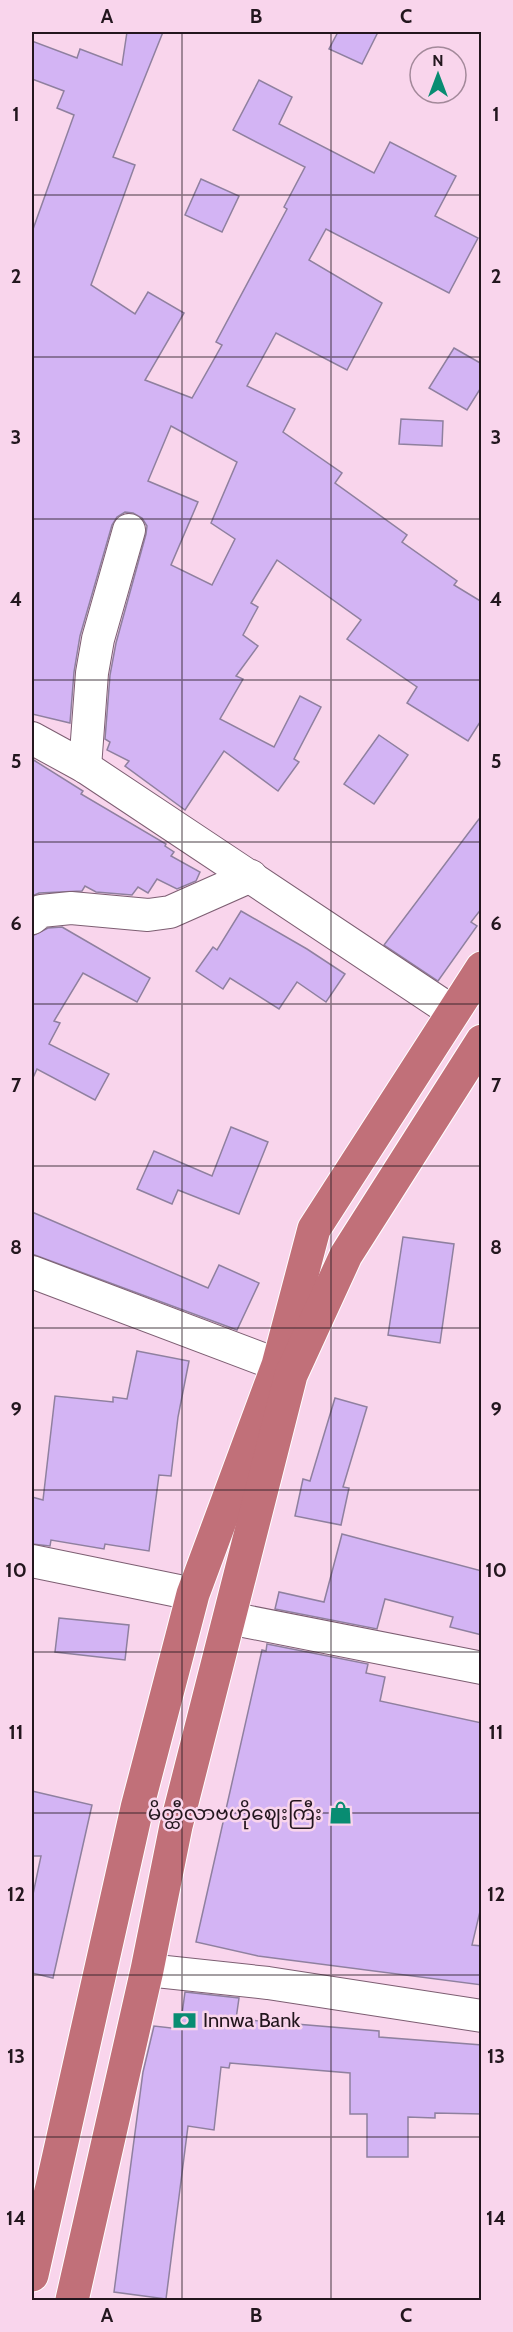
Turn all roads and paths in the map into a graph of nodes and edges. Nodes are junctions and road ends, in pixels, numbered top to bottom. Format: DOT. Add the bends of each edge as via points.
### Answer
graph roads {
  1 [pos="129,530"];
  2 [pos="32,738"];
  3 [pos="85,767"];
  4 [pos="251,876"];
  5 [pos="32,918"];
  6 [pos="482,968"];
  7 [pos="453,1012"];
  8 [pos="482,1041"];
  9 [pos="32,1272"];
  10 [pos="278,1365"];
  11 [pos="32,1561"];
  12 [pos="193,1594"];
  13 [pos="229,1618"];
  14 [pos="482,1668"];
  15 [pos="147,1970"];
  16 [pos="482,2016"];
  17 [pos="32,2274"];
  18 [pos="72,2301"];
  1 -- 3 [label="street" via="98,639"];
  2 -- 3 [label="street"];
  3 -- 4 [label="street"];
  4 -- 5 [label="street" via="170,912 148,915 72,908 41,911"];
  4 -- 7 [label="street"];
  6 -- 7 [label="highway"];
  7 -- 10 [label="highway" via="314,1229"];
  8 -- 13 [label="highway" via="346,1255 291,1375"];
  9 -- 10 [label="street"];
  10 -- 12 [label="highway"];
  11 -- 12 [label="street"];
  12 -- 17 [label="highway" via="137,1808"];
  13 -- 14 [label="street"];
  13 -- 15 [label="highway" via="176,1826"];
  15 -- 16 [label="street" via="268,1983"];
  15 -- 18 [label="highway"];
}
